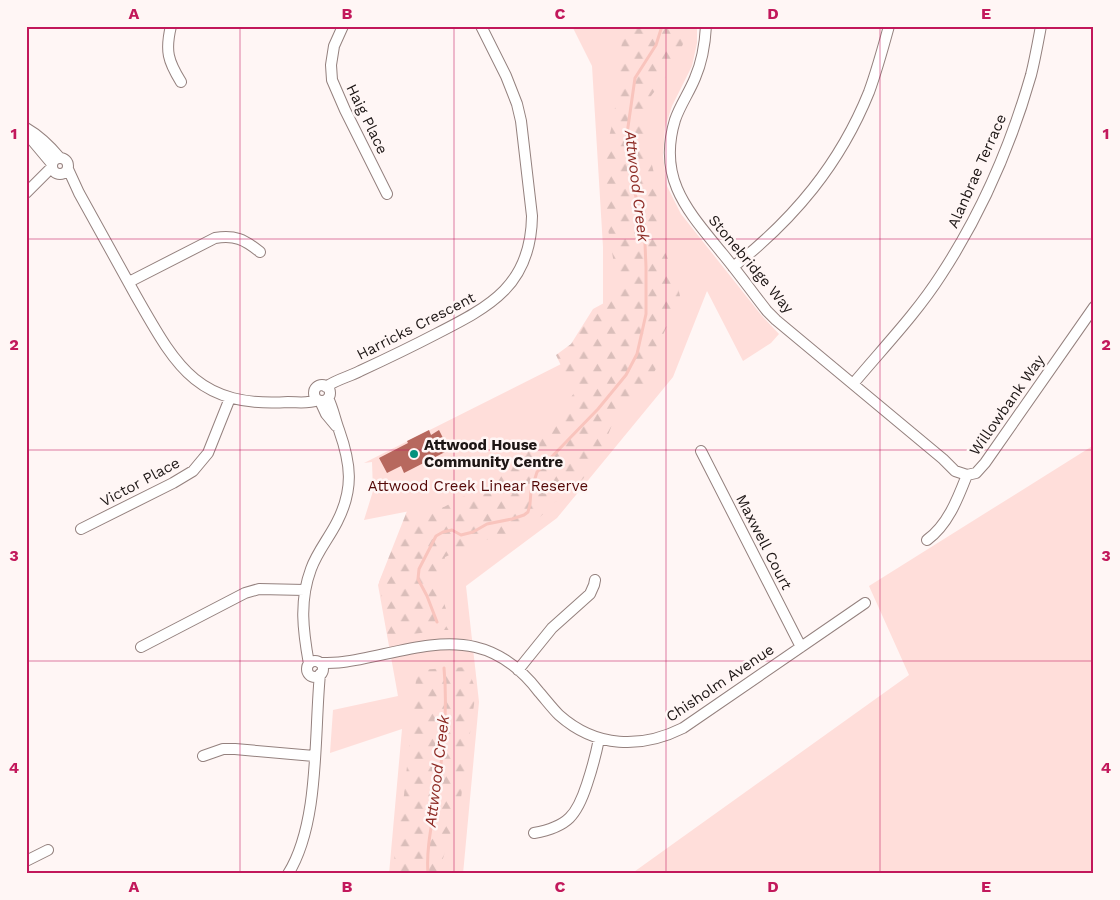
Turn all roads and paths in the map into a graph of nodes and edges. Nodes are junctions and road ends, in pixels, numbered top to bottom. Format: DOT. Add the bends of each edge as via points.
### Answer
graph roads {
  1 [pos="171,26"];
  2 [pos="343,26"];
  3 [pos="481,26"];
  4 [pos="706,26"];
  5 [pos="889,26"];
  6 [pos="1041,26"];
  7 [pos="181,82"];
  8 [pos="26,128"];
  9 [pos="26,133"];
  10 [pos="58,168"];
  11 [pos="26,193"];
  12 [pos="387,194"];
  13 [pos="260,252"];
  14 [pos="733,267"];
  15 [pos="129,282"];
  16 [pos="1094,307"];
  17 [pos="853,384"];
  18 [pos="322,395"];
  19 [pos="230,398"];
  20 [pos="701,451"];
  21 [pos="967,475"];
  22 [pos="81,530"];
  23 [pos="927,540"];
  24 [pos="595,580"];
  25 [pos="305,590"];
  26 [pos="865,603"];
  27 [pos="141,647"];
  28 [pos="801,647"];
  29 [pos="317,669"];
  30 [pos="518,670"];
  31 [pos="600,738"];
  32 [pos="203,756"];
  33 [pos="314,756"];
  34 [pos="534,833"];
  35 [pos="48,850"];
  36 [pos="26,861"];
  37 [pos="288,874"];
  1 -- 7 [label="street" via="168,53 170,64"];
  2 -- 12 [label="street, Haig Place" via="334,46 332,80"];
  3 -- 18 [label="street, Harricks Crescent" via="506,76 521,121 532,216 529,247 522,264 513,281 488,306 344,377"];
  4 -- 14 [label="street, Stonebridge Way" via="696,78 671,135 671,168 684,205"];
  5 -- 14 [label="street" via="869,91 840,150 774,233"];
  6 -- 17 [label="street, Alanbrae Terrace" via="1032,73 978,212 928,294"];
  8 -- 10 [label="street, Harricks Crescent" via="48,144"];
  9 -- 10 [label="street, Harricks Crescent"];
  10 -- 11 [label="street"];
  10 -- 15 [label="street, Harricks Crescent" via="79,193"];
  13 -- 15 [label="street" via="235,238 215,238"];
  14 -- 17 [label="street, Stonebridge Way" via="776,320"];
  15 -- 19 [label="street, Harricks Crescent" via="179,365 192,378"];
  16 -- 21 [label="street, Willowbank Way" via="985,463 976,473"];
  17 -- 21 [label="street, Stonebridge Way" via="955,471"];
  18 -- 19 [label="street, Harricks Crescent" via="309,403 261,404"];
  18 -- 25 [label="street" via="334,410 347,454 347,497 317,556"];
  19 -- 22 [label="street, Victor Place" via="208,453 193,471"];
  20 -- 28 [label="street, Maxwell Court"];
  21 -- 23 [label="street, Willowbank Way" via="938,532"];
  24 -- 30 [label="street" via="590,594 552,628"];
  25 -- 27 [label="street" via="279,588 245,593"];
  25 -- 29 [label="street" via="304,636"];
  26 -- 28 [label="street, Chisholm Avenue"];
  28 -- 31 [label="street, Chisholm Avenue" via="701,717 664,738 646,742"];
  29 -- 30 [label="street, Chisholm Avenue" via="442,644 463,644 490,652"];
  29 -- 33 [label="street"];
  30 -- 31 [label="street, Chisholm Avenue" via="559,715"];
  31 -- 34 [label="street" via="577,812 560,826"];
  32 -- 33 [label="street" via="235,748"];
  33 -- 37 [label="street" via="309,812 299,851"];
  35 -- 36 [label="street"];
}
